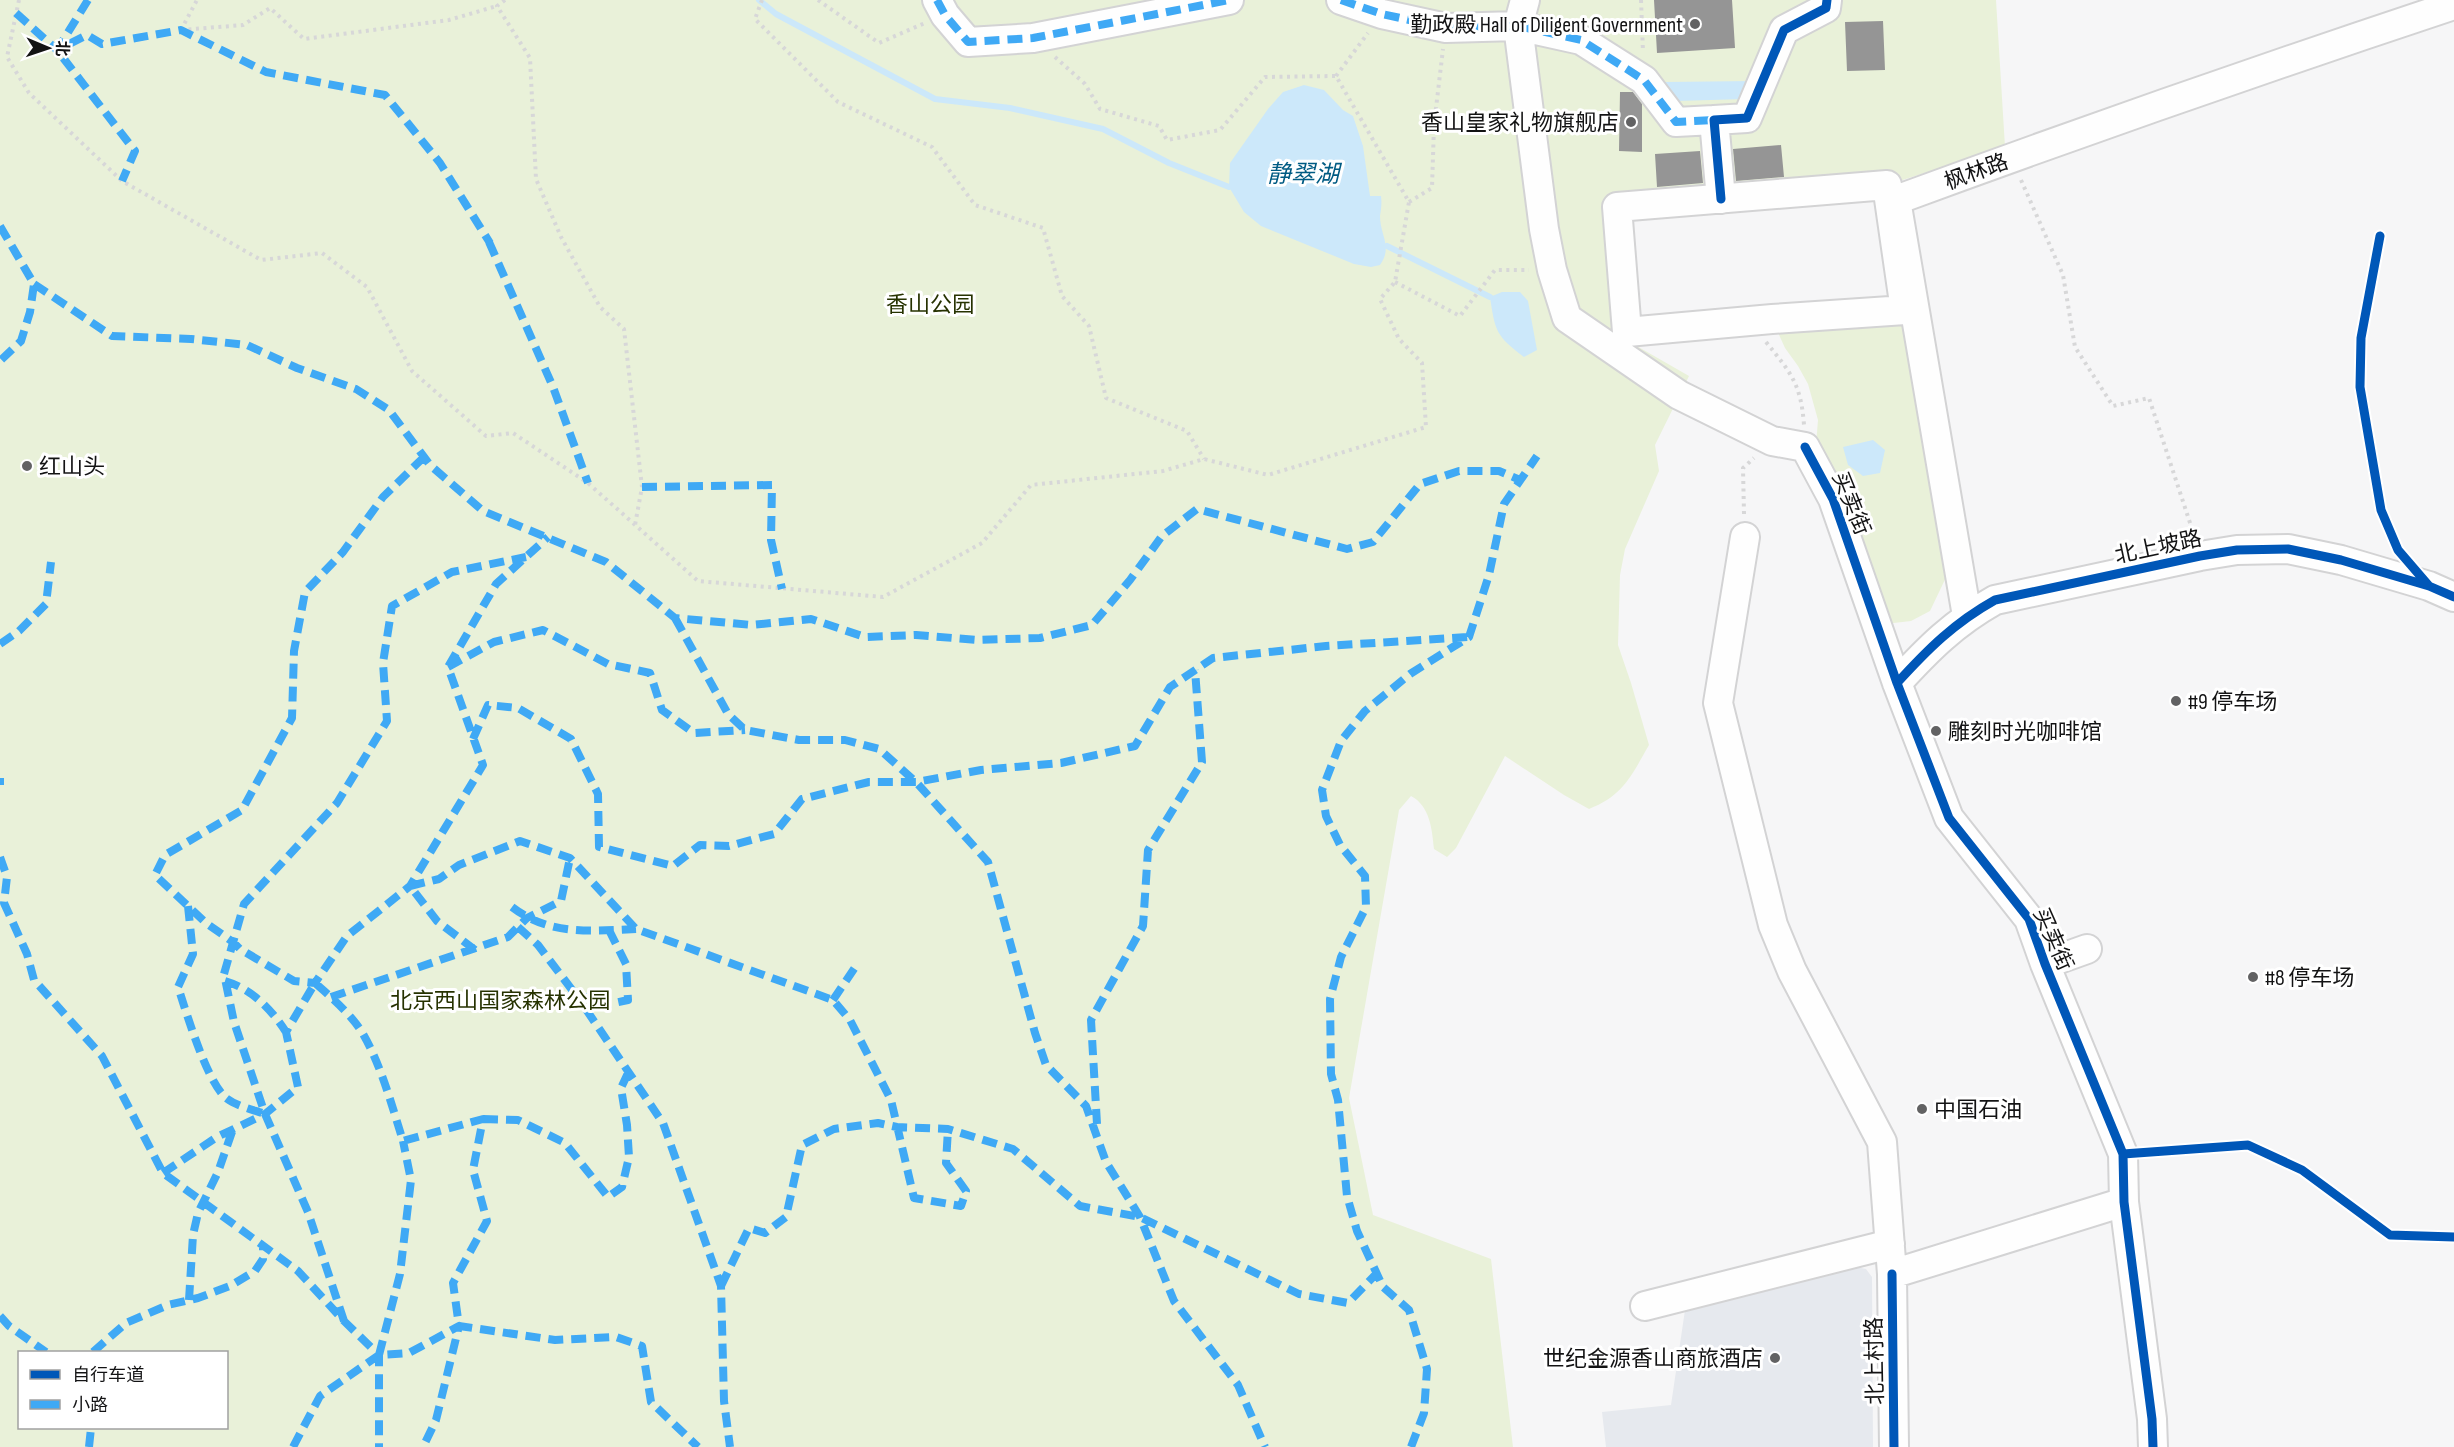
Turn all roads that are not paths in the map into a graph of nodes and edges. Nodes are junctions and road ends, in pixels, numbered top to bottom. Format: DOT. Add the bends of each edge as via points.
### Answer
graph roads {
  1 [pos="1229,0"];
  2 [pos="1341,0"];
  3 [pos="1827,0"];
  4 [pos="2454,5"];
  5 [pos="941,7"];
  6 [pos="1521,13"];
  7 [pos="1714,120"];
  8 [pos="1721,198"];
  9 [pos="1745,537"];
  10 [pos="2454,597"];
  11 [pos="1967,616"];
  12 [pos="1897,683"];
  13 [pos="2087,949"];
  14 [pos="2045,964"];
  15 [pos="2124,1202"];
  16 [pos="1890,1244"];
  17 [pos="1892,1274"];
  18 [pos="1645,1306"];
  19 [pos="1894,1447"];
  20 [pos="2153,1447"];
  1 -- 5 [label="street" via="1033,38 968,42"];
  2 -- 6 [label="street" via="1446,28"];
  3 -- 7 [label="street" via="1826,8 1784,30 1747,118"];
  4 -- 11 [label="street, 枫林路" via="2266,67 1896,200"];
  6 -- 7 [label="street" via="1581,40 1644,80 1676,122"];
  6 -- 12 [label="street, 买卖街" via="1544,229 1567,318 1679,395 1772,441 1805,447 1833,499"];
  7 -- 8 [label="street"];
  8 -- 8 [label="street" via="1887,185 1905,310 1627,332 1617,207"];
  9 -- 16 [label="street, 北上村路" via="1718,702 1773,925 1792,971 1882,1142"];
  10 -- 11 [label="street, 北上坡路" via="2341,560 2288,549 2237,550 1995,600"];
  11 -- 12 [label="street, 北上坡路" via="1937,640"];
  12 -- 14 [label="street, 买卖街" via="1949,818 2029,919"];
  13 -- 14 [label="street"];
  14 -- 15 [label="street, 买卖街" via="2123,1154"];
  15 -- 17 [label="street"];
  15 -- 20 [label="street, 买卖街"];
  16 -- 17 [label="street, 北上村路"];
  16 -- 18 [label="street"];
  17 -- 19 [label="street, 北上村路"];
}
